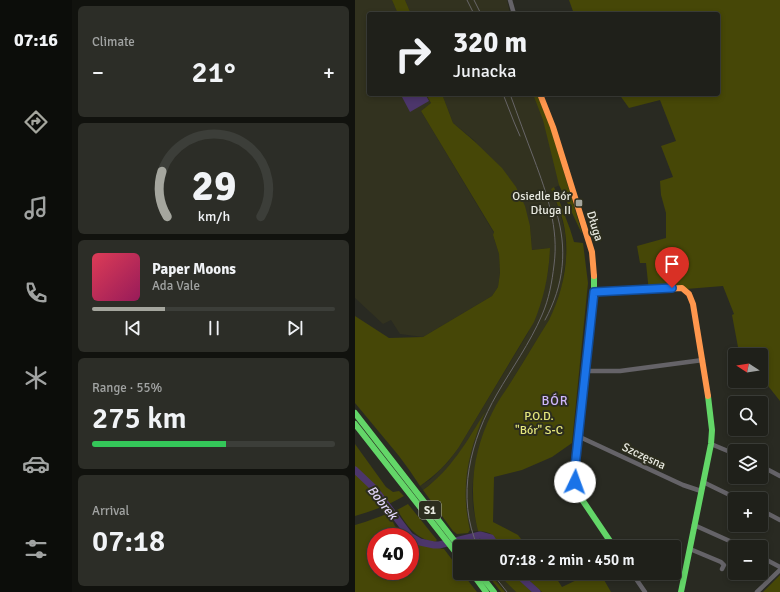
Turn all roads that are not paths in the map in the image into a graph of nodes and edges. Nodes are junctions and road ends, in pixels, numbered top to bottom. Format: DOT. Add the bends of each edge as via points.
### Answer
graph roads {
  1 [pos="510,0"];
  2 [pos="513,12"];
  3 [pos="541,96"];
  4 [pos="594,292"];
  5 [pos="703,360"];
  6 [pos="586,370"];
  7 [pos="355,413"];
  8 [pos="355,424"];
  9 [pos="579,438"];
  10 [pos="711,444"];
  11 [pos="728,451"];
  12 [pos="768,470"];
  13 [pos="398,475"];
  14 [pos="780,476"];
  15 [pos="703,482"];
  16 [pos="701,492"];
  17 [pos="728,494"];
  18 [pos="768,514"];
  19 [pos="780,520"];
  20 [pos="694,524"];
  21 [pos="453,540"];
  22 [pos="609,540"];
  23 [pos="728,540"];
  24 [pos="453,549"];
  25 [pos="690,549"];
  26 [pos="768,561"];
  27 [pos="780,567"];
  28 [pos="722,569"];
  29 [pos="780,570"];
  30 [pos="477,580"];
  31 [pos="485,580"];
  32 [pos="637,580"];
  33 [pos="486,592"];
  34 [pos="494,592"];
  35 [pos="645,592"];
  36 [pos="681,592"];
  37 [pos="757,592"];
  1 -- 2 [label="street"];
  3 -- 4 [label="main road, Długa" via="592,252"];
  4 -- 5 [label="main road" via="682,288 689,294 693,304"];
  4 -- 6 [label="main road, Długa"];
  5 -- 6 [label="street" via="620,371"];
  5 -- 10 [label="main road" via="712,430"];
  6 -- 9 [label="main road, Długa"];
  7 -- 13 [label="main road, S1"];
  8 -- 13 [label="main road, S1"];
  9 -- 16 [label="street, Szczęsna"];
  9 -- 22 [label="main road, Długa" via="574,476 577,490"];
  10 -- 11 [label="street"];
  10 -- 15 [label="main road"];
  12 -- 14 [label="street"];
  13 -- 21 [label="main road, S1"];
  13 -- 24 [label="main road, S1"];
  15 -- 16 [label="main road"];
  15 -- 17 [label="street"];
  16 -- 20 [label="main road"];
  18 -- 19 [label="street"];
  20 -- 23 [label="street"];
  20 -- 25 [label="main road"];
  25 -- 28 [label="street" via="721,562"];
  25 -- 36 [label="main road"];
  26 -- 27 [label="street"];
  29 -- 37 [label="street"];
  30 -- 33 [label="main road"];
  31 -- 34 [label="main road"];
  32 -- 35 [label="street"];
}
